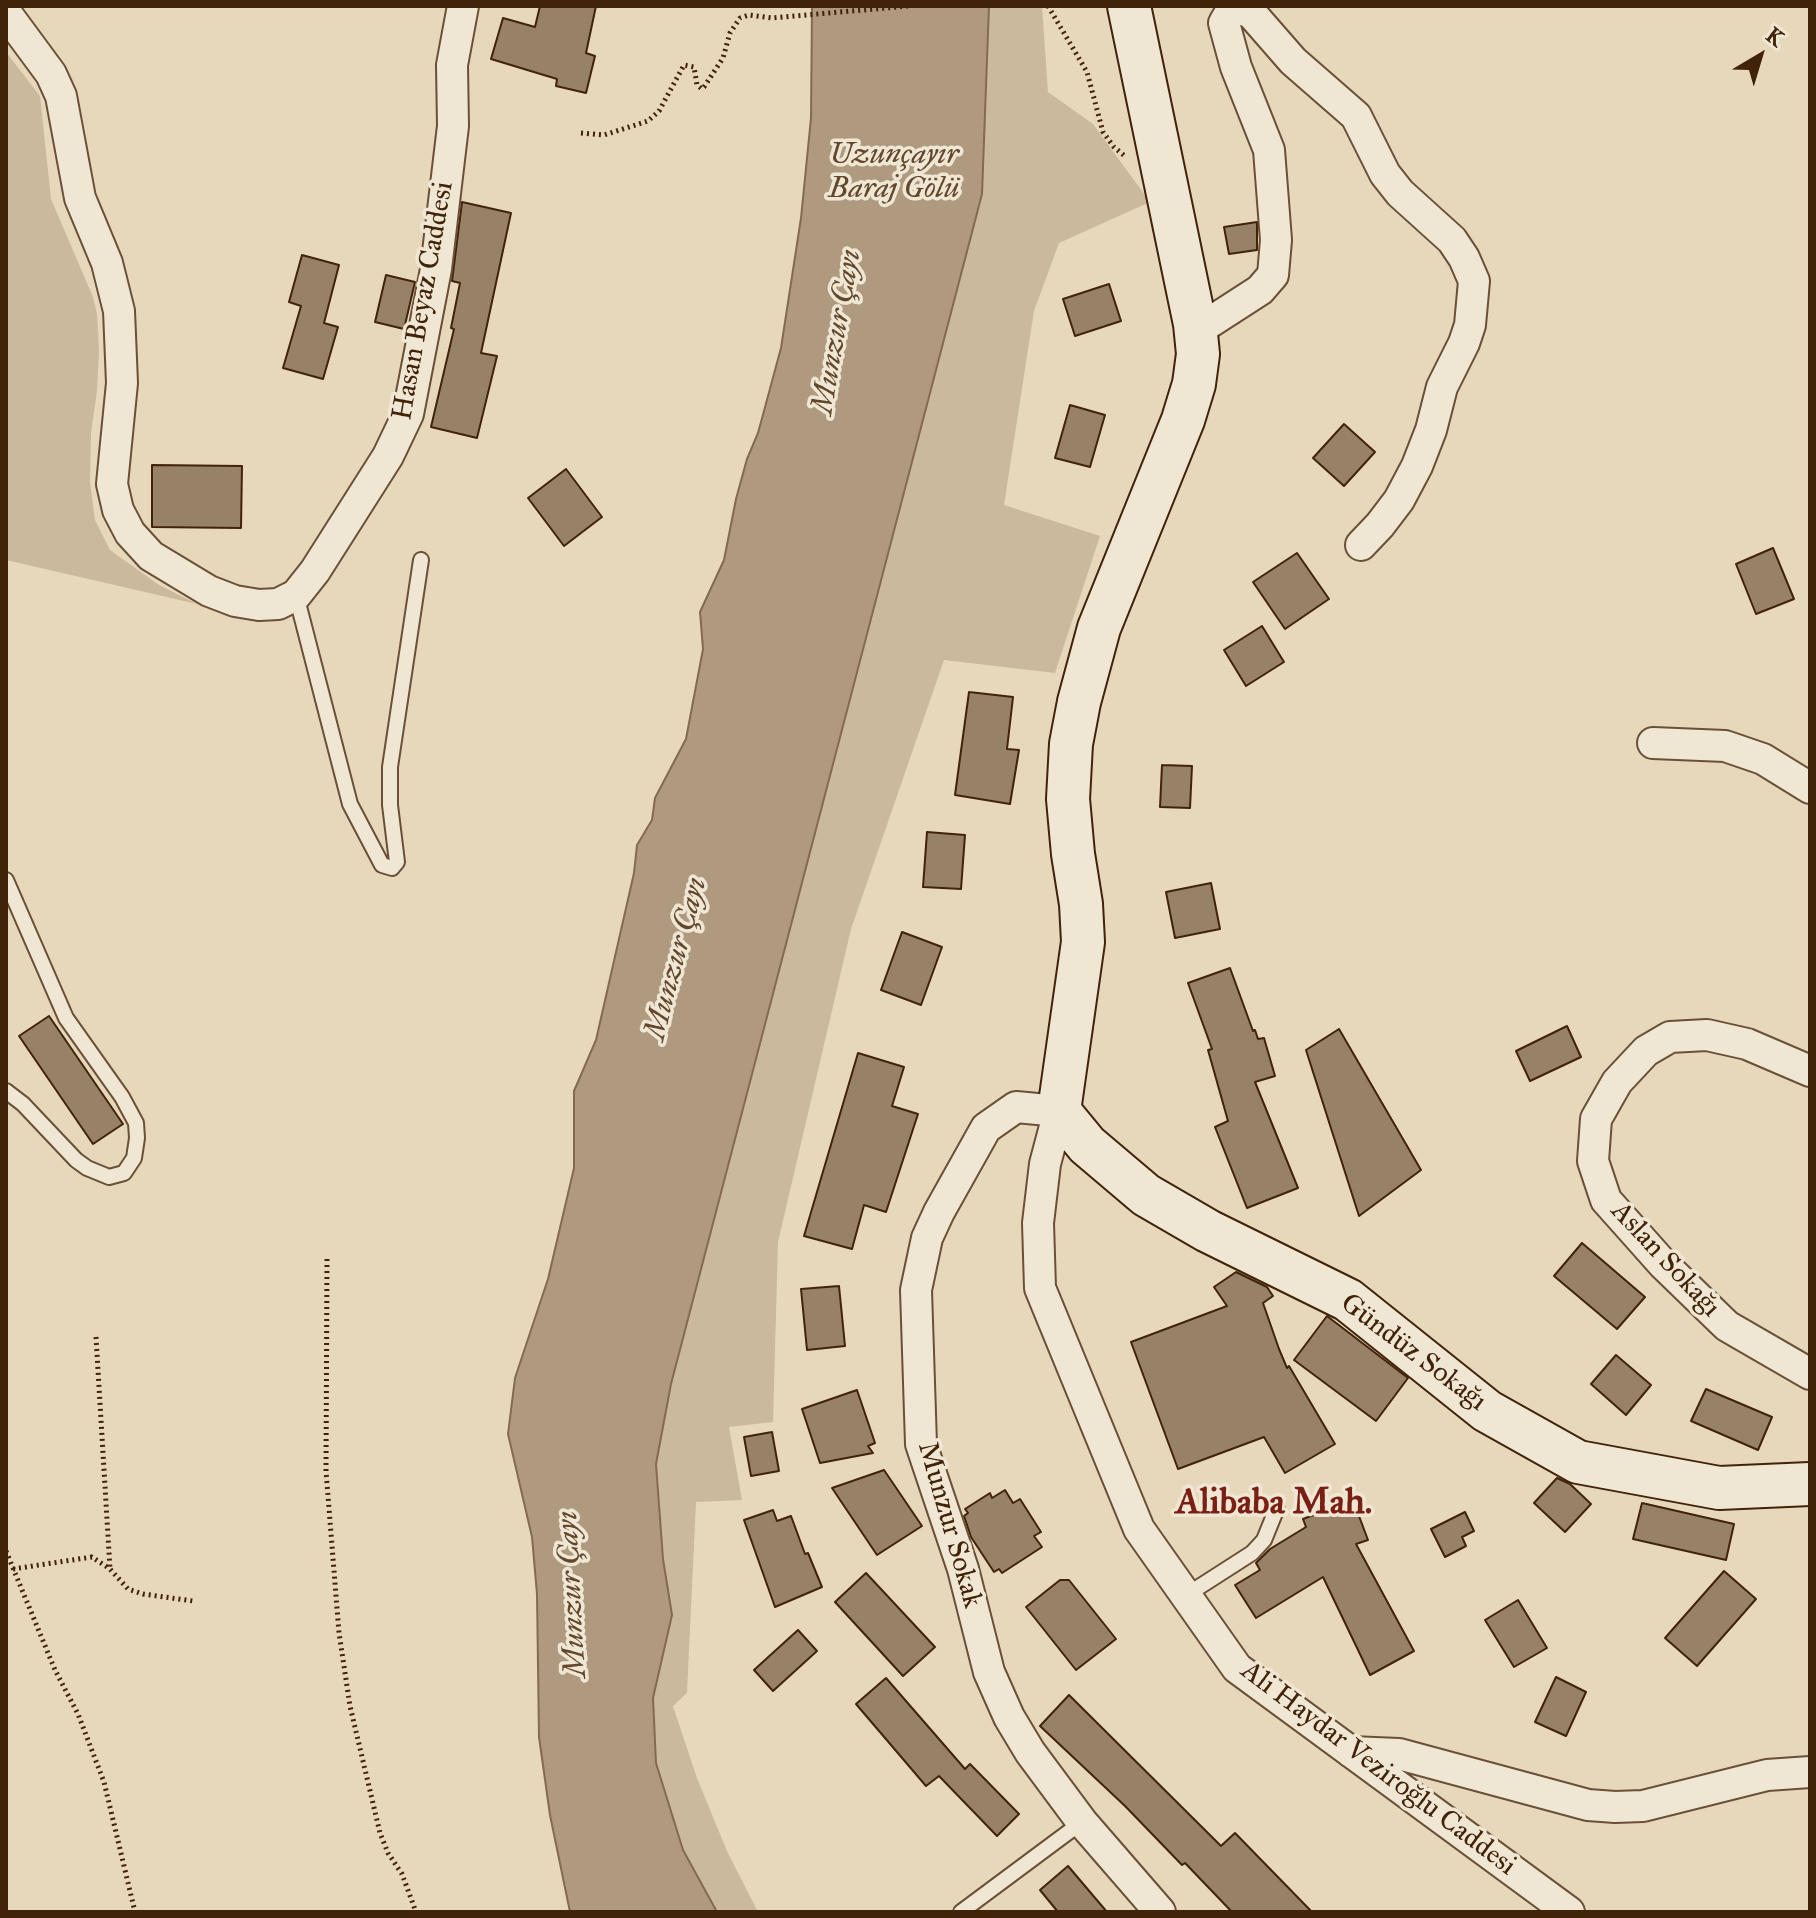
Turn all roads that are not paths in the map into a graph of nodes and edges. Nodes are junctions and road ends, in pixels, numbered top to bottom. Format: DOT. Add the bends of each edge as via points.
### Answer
graph roads {
  1 [pos="463,6"];
  2 [pos="1129,6"];
  3 [pos="6,13"];
  4 [pos="1195,332"];
  5 [pos="1361,545"];
  6 [pos="421,560"];
  7 [pos="296,595"];
  8 [pos="1653,743"];
  9 [pos="1810,788"];
  10 [pos="6,880"];
  11 [pos="1810,1071"];
  12 [pos="6,1091"];
  13 [pos="1059,1111"];
  14 [pos="1810,1374"];
  15 [pos="1810,1484"];
  16 [pos="1277,1508"];
  17 [pos="1185,1596"];
  18 [pos="1351,1752"];
  19 [pos="1810,1772"];
  20 [pos="1082,1822"];
  21 [pos="961,1912"];
  22 [pos="1160,1912"];
  23 [pos="1569,1912"];
  1 -- 7 [label="street, Hasan Beyaz Caddesi" via="452,65 453,126 436,269 408,414 388,456"];
  2 -- 4 [label="main road, Ali Haydar Veziroğlu Caddesi"];
  3 -- 7 [label="street" via="61,96 80,198 107,263 119,311 122,383 112,484 118,510 151,556 209,591 259,605"];
  4 -- 5 [label="street" via="1260,290 1273,275 1276,227 1269,150 1224,23 1231,11 1241,8 1356,116 1385,174 1452,240 1474,281 1470,325 1442,387 1417,466 1399,500"];
  4 -- 13 [label="main road, Ali Haydar Veziroğlu Caddesi" via="1194,384 1099,628 1071,744 1068,799 1083,942"];
  6 -- 7 [label="lane" via="390,767 397,862 392,868 382,865 350,804"];
  8 -- 9 [label="street" via="1725,746 1763,759"];
  10 -- 12 [label="lane" via="66,1018 136,1123 134,1158 124,1173 109,1177 87,1168"];
  11 -- 14 [label="street, Aslan Sokağı" via="1747,1044 1707,1035 1670,1037 1646,1051 1617,1082 1596,1119 1593,1161 1606,1200 1663,1264 1727,1326"];
  13 -- 15 [label="main road, Gündüz Sokağı" via="1087,1145 1146,1195 1348,1300 1487,1411 1578,1462 1719,1488"];
  13 -- 17 [label="street, Ali Haydar Veziroğlu Caddesi" via="1038,1223 1040,1288 1139,1529"];
  13 -- 20 [label="street, Munzur Sokak" via="1016,1107 986,1128 927,1238 916,1290 921,1444 963,1569 989,1672 1023,1740"];
  16 -- 17 [label="lane" via="1264,1540 1252,1553"];
  17 -- 18 [label="street, Ali Haydar Veziroğlu Caddesi" via="1237,1668"];
  18 -- 19 [label="street" via="1399,1754 1588,1805 1615,1807 1643,1806 1767,1775"];
  18 -- 23 [label="street, Ali Haydar Veziroğlu Caddesi"];
  20 -- 21 [label="lane"];
  20 -- 22 [label="street, Munzur Sokak"];
}
